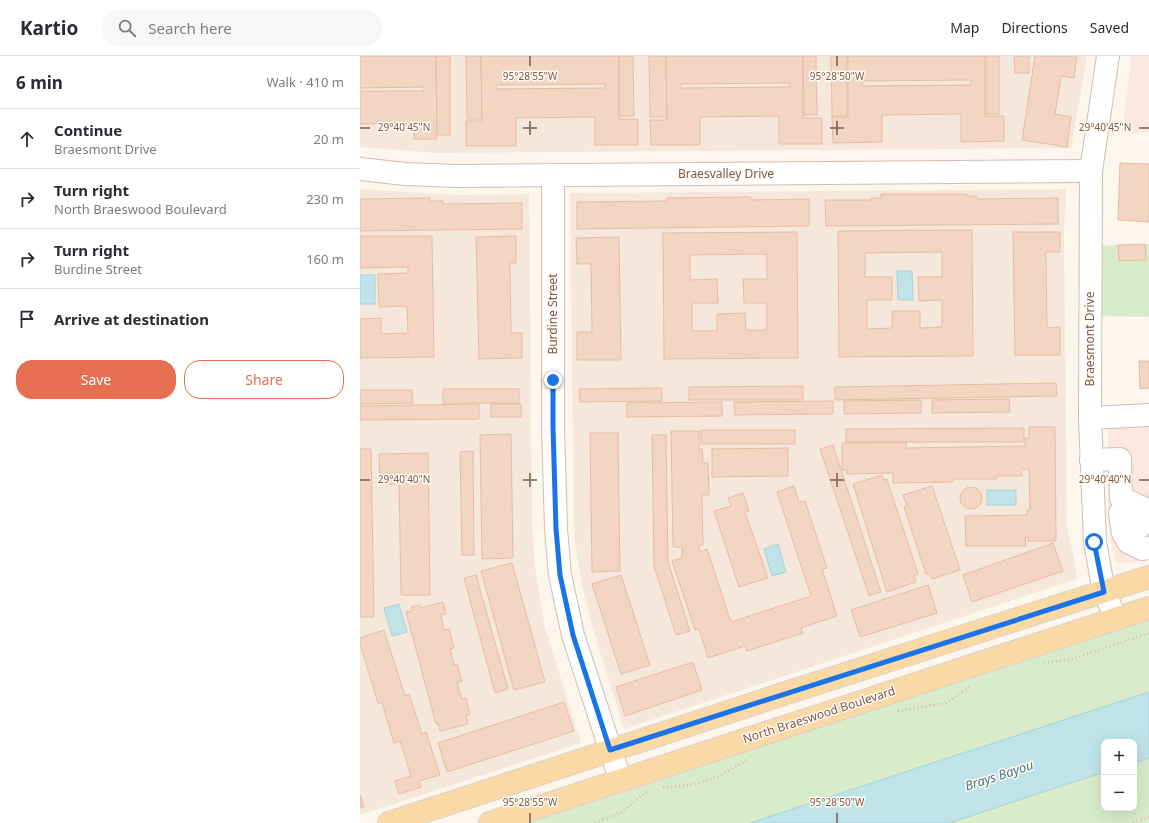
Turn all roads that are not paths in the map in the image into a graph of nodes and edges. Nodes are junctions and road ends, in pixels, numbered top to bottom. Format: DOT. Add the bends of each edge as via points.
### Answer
graph roads {
  1 [pos="1108,56"];
  2 [pos="360,169"];
  3 [pos="1091,171"];
  4 [pos="553,176"];
  5 [pos="1149,416"];
  6 [pos="1090,418"];
  7 [pos="1091,460"];
  8 [pos="1092,506"];
  9 [pos="1135,507"];
  10 [pos="1149,548"];
  11 [pos="1149,577"];
  12 [pos="1104,592"];
  13 [pos="1149,608"];
  14 [pos="1116,618"];
  15 [pos="939,643"];
  16 [pos="949,672"];
  17 [pos="777,696"];
  18 [pos="786,726"];
  19 [pos="610,750"];
  20 [pos="620,780"];
  21 [pos="397,822"];
  22 [pos="490,823"];
  1 -- 3 [label="street, Braesmont Drive"];
  2 -- 4 [label="street, Braesvalley Drive" via="457,176"];
  3 -- 4 [label="street, Braesvalley Drive"];
  3 -- 6 [label="street, Braesmont Drive"];
  4 -- 19 [label="street, Burdine Street" via="553,427 560,575 573,635"];
  5 -- 6 [label="street"];
  6 -- 7 [label="street, Braesmont Drive"];
  7 -- 8 [label="street, Braesmont Drive"];
  7 -- 9 [label="street" via="1120,459"];
  8 -- 9 [label="street"];
  8 -- 12 [label="street, Braesmont Drive" via="1094,542"];
  9 -- 10 [label="street" via="1123,533 1128,542 1142,549"];
  11 -- 12 [label="main road"];
  12 -- 14 [label="street, Braesmont Drive"];
  12 -- 15 [label="main road"];
  13 -- 14 [label="main road, North Braeswood Boulevard"];
  14 -- 16 [label="main road, North Braeswood Boulevard"];
  15 -- 16 [label="main road"];
  15 -- 17 [label="main road"];
  16 -- 18 [label="main road, North Braeswood Boulevard"];
  17 -- 18 [label="main road"];
  17 -- 19 [label="main road"];
  18 -- 20 [label="main road, North Braeswood Boulevard"];
  19 -- 20 [label="street, Burdine Street"];
  19 -- 21 [label="main road"];
  20 -- 22 [label="main road, North Braeswood Boulevard"];
}
